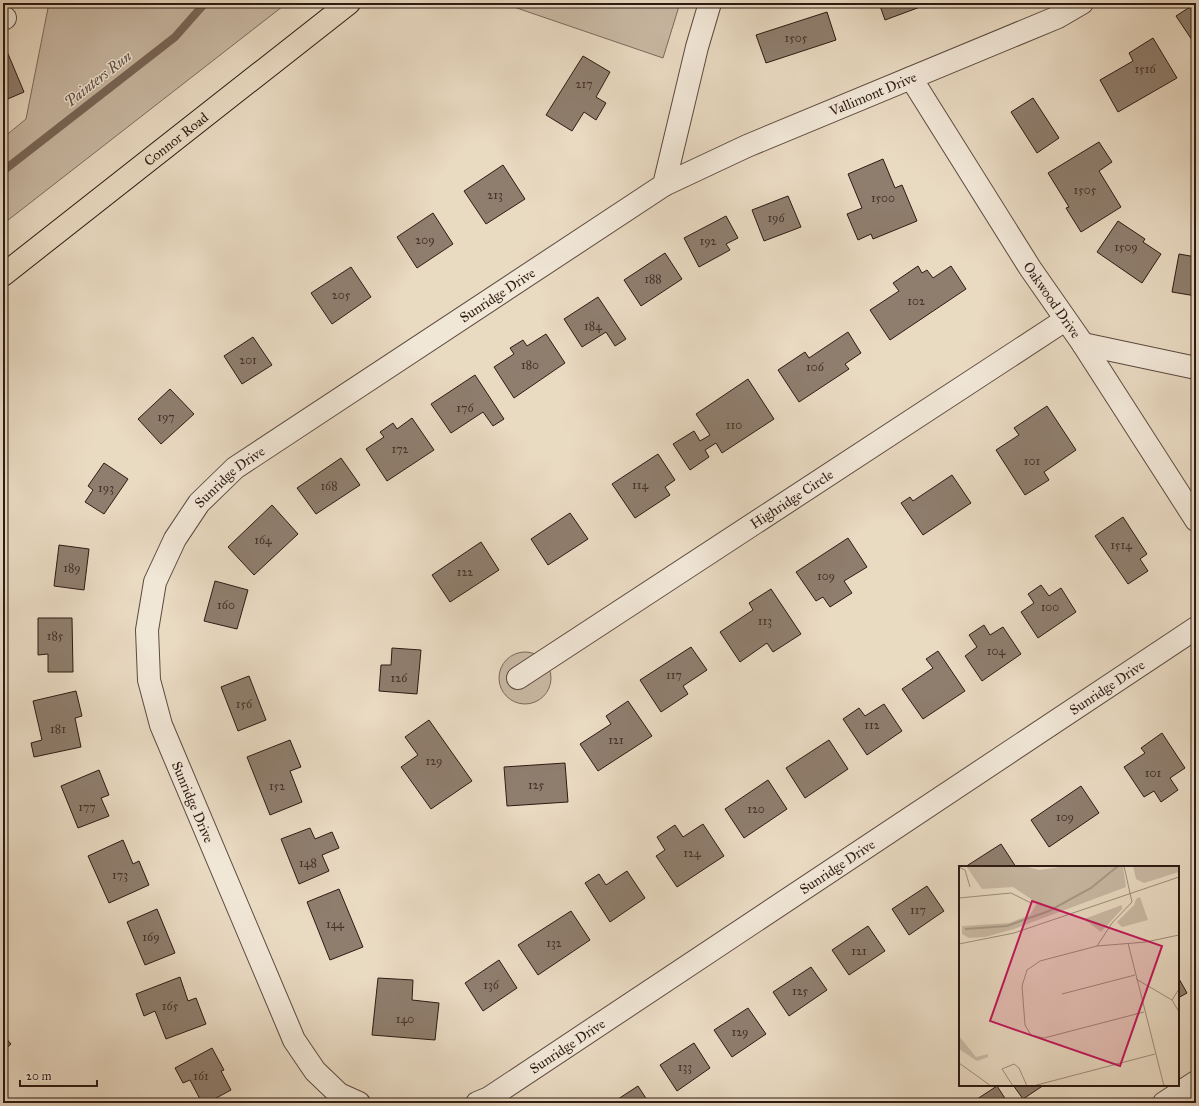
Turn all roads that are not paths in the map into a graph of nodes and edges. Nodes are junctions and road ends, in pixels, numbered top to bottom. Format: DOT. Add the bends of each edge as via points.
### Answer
graph roads {
  1 [pos="349,3"];
  2 [pos="710,3"];
  3 [pos="1082,3"];
  4 [pos="911,78"];
  5 [pos="664,185"];
  6 [pos="3,275"];
  7 [pos="1065,320"];
  8 [pos="1083,344"];
  9 [pos="1196,368"];
  10 [pos="1196,520"];
  11 [pos="1196,628"];
  12 [pos="518,678"];
  13 [pos="1196,1082"];
  14 [pos="359,1103"];
  15 [pos="477,1103"];
  16 [pos="1164,1103"];
  1 -- 6 [label="main road, Connor Road"];
  2 -- 5 [label="street"];
  3 -- 4 [label="street, Vallimont Drive" via="1058,17"];
  4 -- 5 [label="street, Vallimont Drive" via="747,146"];
  4 -- 7 [label="street, Oakwood Drive"];
  5 -- 14 [label="street, Sunridge Drive" via="235,468 199,503 175,539 155,582 147,630 149,680 161,725 294,1040 315,1071 339,1094"];
  7 -- 8 [label="street, Oakwood Drive"];
  7 -- 12 [label="street, Highridge Circle"];
  8 -- 9 [label="street"];
  8 -- 10 [label="street, Oakwood Drive"];
  11 -- 15 [label="street, Sunridge Drive" via="489,1098"];
  13 -- 16 [label="street"];
}
